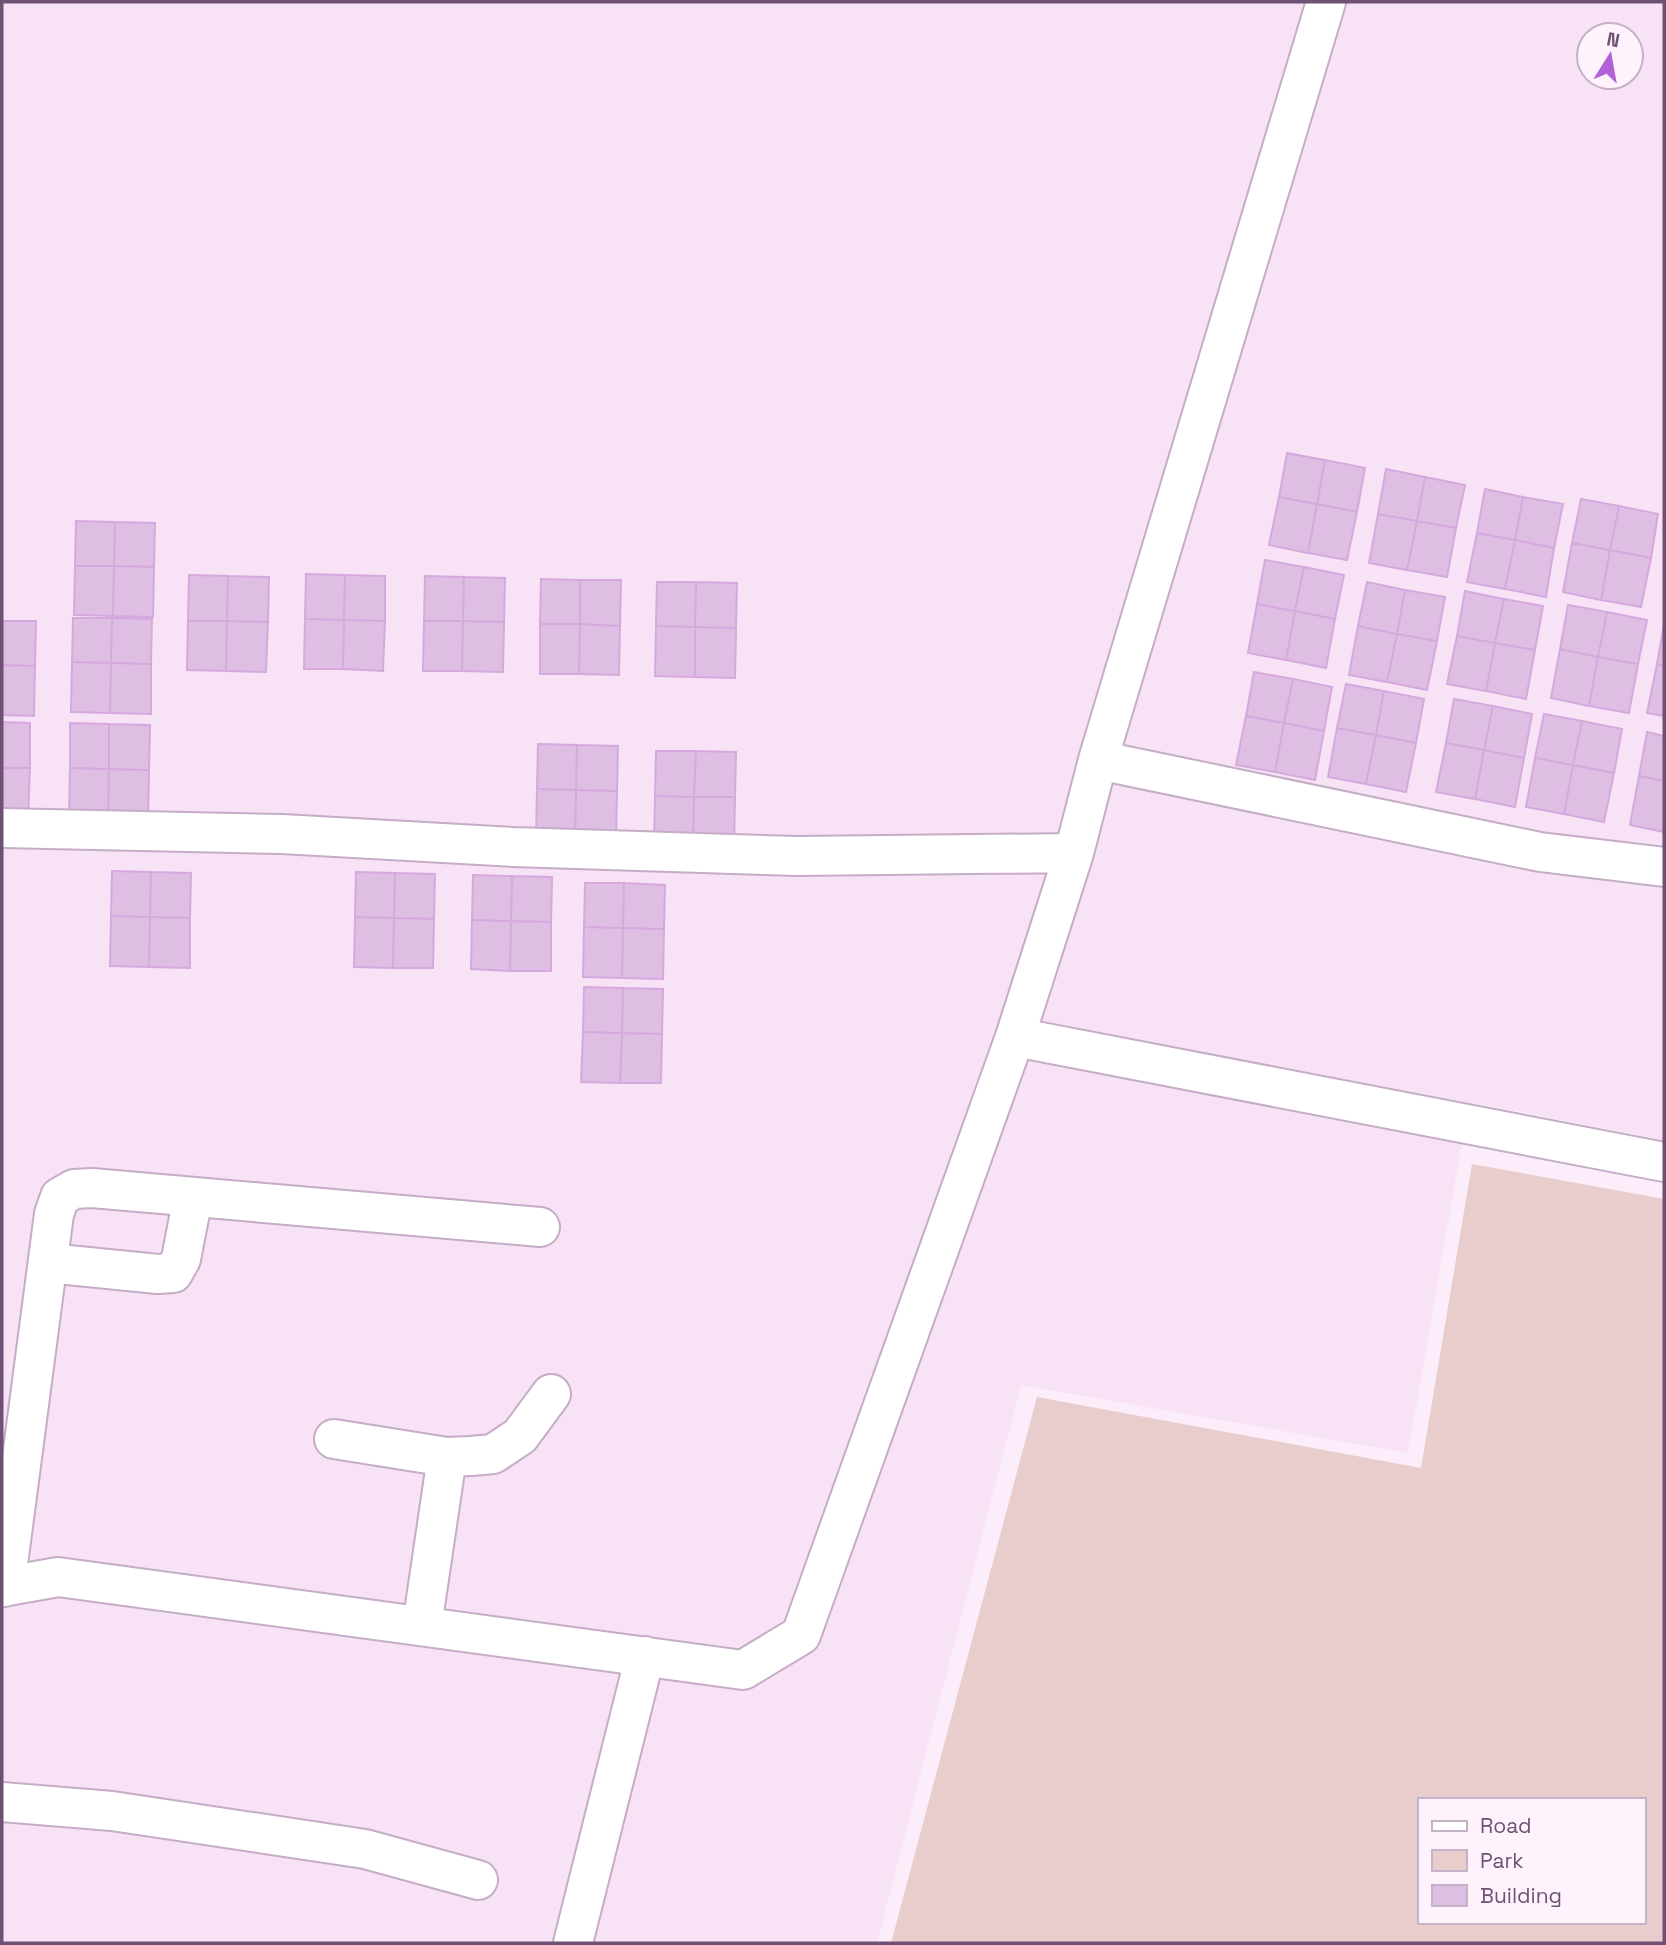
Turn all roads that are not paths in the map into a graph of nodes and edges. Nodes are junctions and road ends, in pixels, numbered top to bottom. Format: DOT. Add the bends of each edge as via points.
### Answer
graph roads {
  1 [pos="1326,2"];
  2 [pos="1098,760"];
  3 [pos="2,828"];
  4 [pos="1074,853"];
  5 [pos="1664,867"];
  6 [pos="1015,1037"];
  7 [pos="1664,1162"];
  8 [pos="193,1197"];
  9 [pos="540,1227"];
  10 [pos="48,1263"];
  11 [pos="551,1394"];
  12 [pos="334,1439"];
  13 [pos="447,1457"];
  14 [pos="4,1587"];
  15 [pos="422,1626"];
  16 [pos="645,1656"];
  17 [pos="2,1802"];
  18 [pos="478,1880"];
  19 [pos="573,1943"];
  1 -- 2 [label="street"];
  2 -- 4 [label="street"];
  2 -- 5 [label="street" via="1541,852"];
  3 -- 4 [label="street" via="282,834 797,856"];
  4 -- 6 [label="street"];
  6 -- 7 [label="street"];
  6 -- 16 [label="street" via="801,1635 743,1670"];
  8 -- 9 [label="street"];
  8 -- 10 [label="street" via="74,1189 60,1197 54,1214"];
  8 -- 10 [label="street" via="181,1259 173,1273"];
  10 -- 14 [label="street"];
  11 -- 13 [label="street" via="520,1436 492,1454"];
  12 -- 13 [label="street"];
  13 -- 15 [label="street"];
  14 -- 15 [label="street" via="58,1577"];
  15 -- 16 [label="street"];
  16 -- 19 [label="street"];
  17 -- 18 [label="street" via="112,1811 365,1849"];
}
